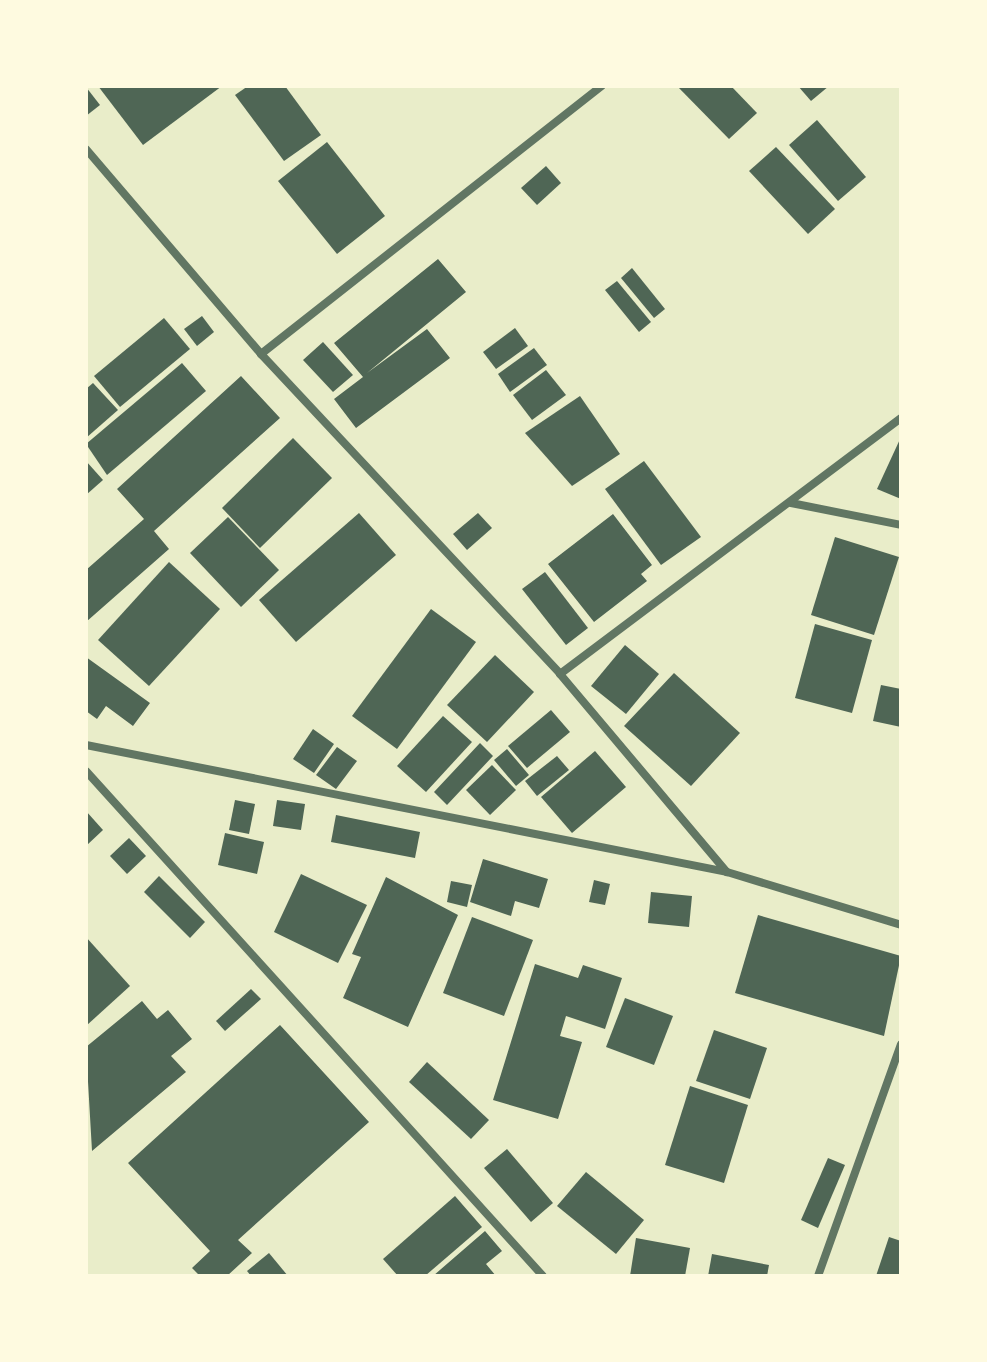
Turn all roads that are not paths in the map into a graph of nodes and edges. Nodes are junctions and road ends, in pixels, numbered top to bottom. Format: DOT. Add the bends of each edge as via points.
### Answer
graph roads {
  1 [pos="602,86"];
  2 [pos="86,149"];
  3 [pos="261,354"];
  4 [pos="901,418"];
  5 [pos="791,503"];
  6 [pos="901,525"];
  7 [pos="560,674"];
  8 [pos="86,745"];
  9 [pos="86,771"];
  10 [pos="727,872"];
  11 [pos="901,925"];
  12 [pos="901,1044"];
  13 [pos="543,1276"];
  14 [pos="818,1276"];
  1 -- 3 [label="street"];
  2 -- 3 [label="street"];
  3 -- 7 [label="street"];
  4 -- 5 [label="street"];
  5 -- 6 [label="street"];
  5 -- 7 [label="street"];
  7 -- 10 [label="street"];
  8 -- 10 [label="street"];
  9 -- 13 [label="street"];
  10 -- 11 [label="street"];
  12 -- 14 [label="street"];
}
